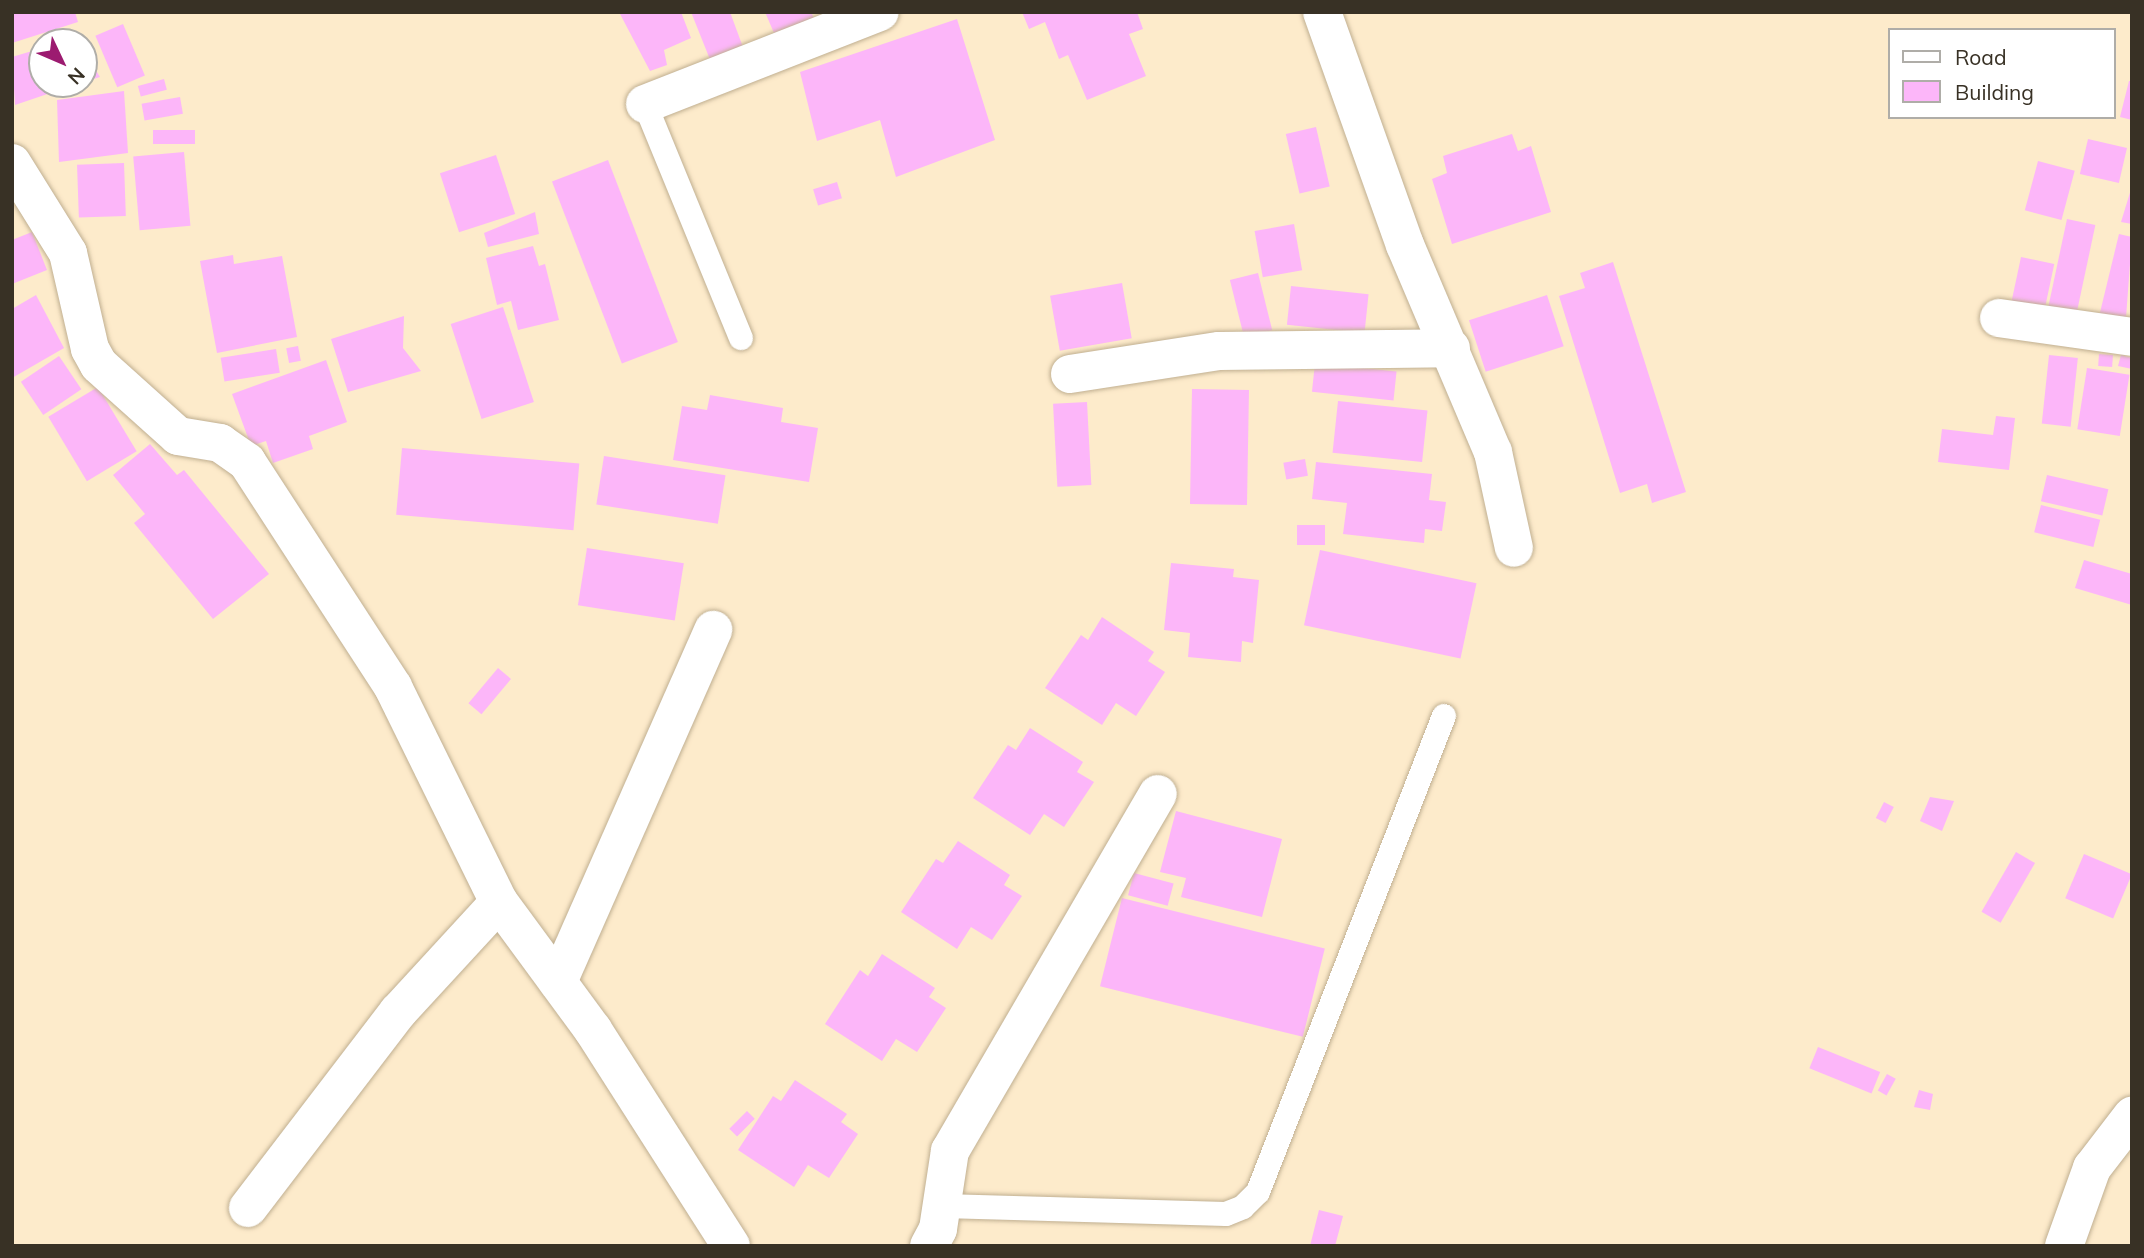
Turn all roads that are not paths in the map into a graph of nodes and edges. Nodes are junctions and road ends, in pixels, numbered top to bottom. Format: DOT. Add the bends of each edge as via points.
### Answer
graph roads {
  1 [pos="880,12"];
  2 [pos="1322,12"];
  3 [pos="645,104"];
  4 [pos="12,163"];
  5 [pos="2000,318"];
  6 [pos="2132,337"];
  7 [pos="741,338"];
  8 [pos="1451,348"];
  9 [pos="1070,374"];
  10 [pos="1514,548"];
  11 [pos="713,630"];
  12 [pos="1444,716"];
  13 [pos="1158,794"];
  14 [pos="499,902"];
  15 [pos="558,982"];
  16 [pos="2132,1116"];
  17 [pos="943,1206"];
  18 [pos="248,1208"];
  19 [pos="731,1246"];
  20 [pos="929,1246"];
  21 [pos="2064,1246"];
  1 -- 3 [label="street"];
  2 -- 8 [label="street" via="1405,245"];
  3 -- 7 [label="lane"];
  4 -- 14 [label="street" via="68,253 89,349 99,365 169,430 220,443 247,462 393,687"];
  5 -- 6 [label="street"];
  8 -- 9 [label="street" via="1219,351"];
  8 -- 10 [label="street" via="1493,452"];
  11 -- 15 [label="street"];
  12 -- 17 [label="lane" via="1258,1192 1226,1214"];
  13 -- 17 [label="street" via="950,1151"];
  14 -- 15 [label="street"];
  14 -- 18 [label="street" via="398,1012"];
  15 -- 19 [label="street"];
  16 -- 21 [label="street" via="2092,1168"];
  17 -- 20 [label="street"];
}
